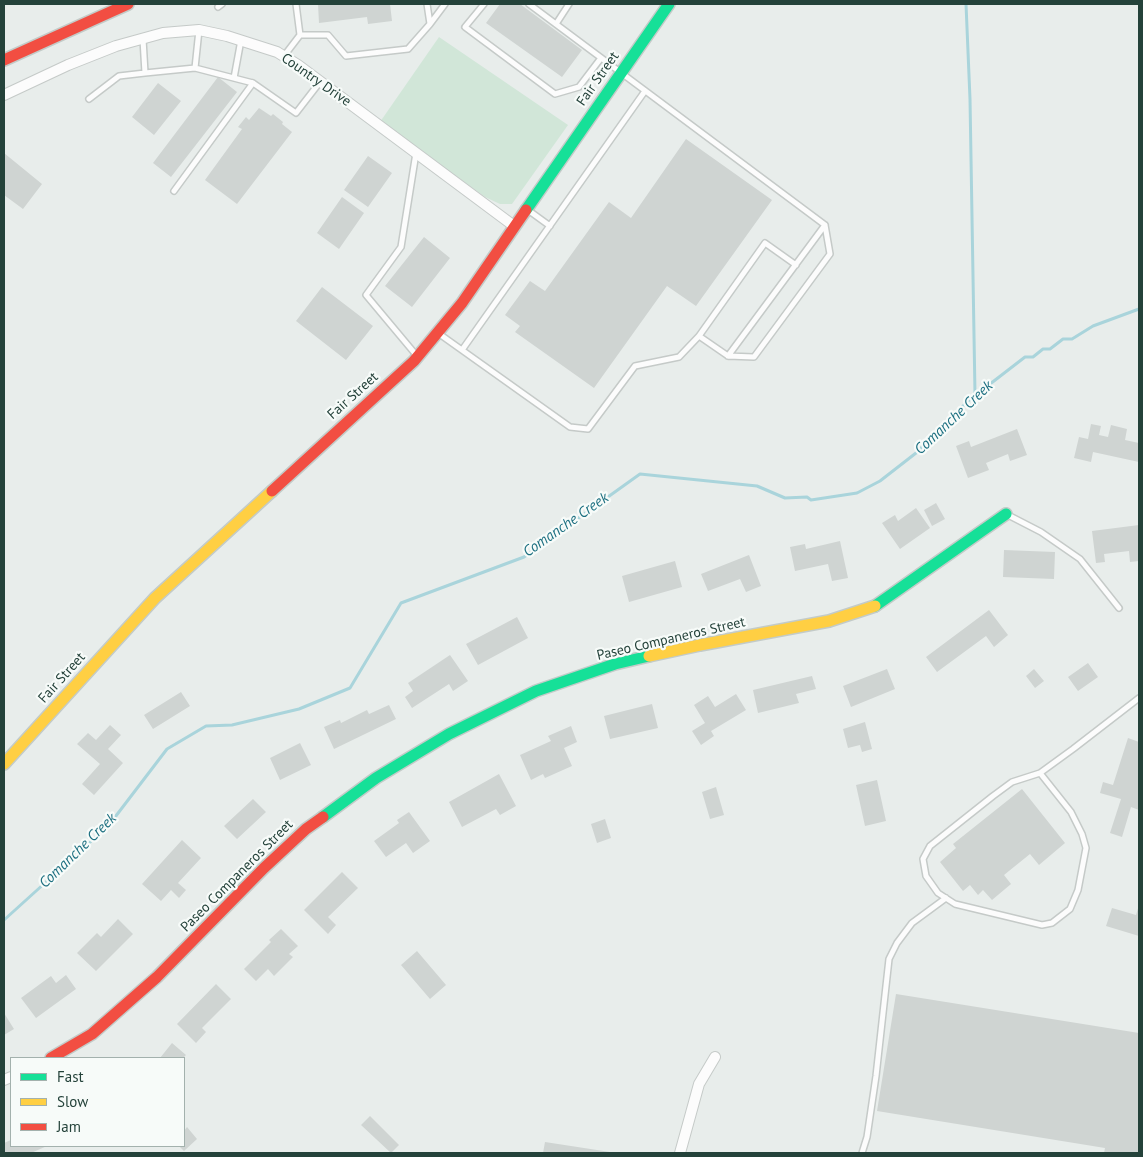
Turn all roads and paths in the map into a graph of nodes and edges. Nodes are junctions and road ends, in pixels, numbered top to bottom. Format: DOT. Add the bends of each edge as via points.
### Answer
graph roads {
  1 [pos="128,4"];
  2 [pos="296,4"];
  3 [pos="427,4"];
  4 [pos="445,4"];
  5 [pos="484,4"];
  6 [pos="529,4"];
  7 [pos="569,4"];
  8 [pos="669,4"];
  9 [pos="430,24"];
  10 [pos="556,24"];
  11 [pos="199,30"];
  12 [pos="300,35"];
  13 [pos="143,38"];
  14 [pos="241,40"];
  15 [pos="284,57"];
  16 [pos="601,58"];
  17 [pos="4,60"];
  18 [pos="195,68"];
  19 [pos="145,73"];
  20 [pos="621,73"];
  21 [pos="234,78"];
  22 [pos="320,81"];
  23 [pos="252,83"];
  24 [pos="645,91"];
  25 [pos="4,95"];
  26 [pos="88,100"];
  27 [pos="416,153"];
  28 [pos="174,191"];
  29 [pos="526,209"];
  30 [pos="826,225"];
  31 [pos="514,226"];
  32 [pos="550,226"];
  33 [pos="796,265"];
  34 [pos="438,332"];
  35 [pos="699,336"];
  36 [pos="462,350"];
  37 [pos="417,356"];
  38 [pos="728,356"];
  39 [pos="1006,514"];
  40 [pos="1119,608"];
  41 [pos="1139,698"];
  42 [pos="4,764"];
  43 [pos="1040,773"];
  44 [pos="946,898"];
  45 [pos="53,1057"];
  46 [pos="715,1057"];
  47 [pos="680,1153"];
  48 [pos="862,1153"];
  1 -- 17 [label="main road"];
  2 -- 12 [label="lane"];
  3 -- 9 [label="lane"];
  4 -- 9 [label="lane"];
  5 -- 16 [label="lane" via="465,27 555,94 579,87"];
  6 -- 10 [label="lane"];
  7 -- 10 [label="lane"];
  8 -- 20 [label="main road, Fair Street"];
  9 -- 12 [label="lane" via="408,49 346,56 328,35"];
  10 -- 16 [label="lane"];
  11 -- 13 [label="street, Country Drive"];
  11 -- 14 [label="street, Country Drive"];
  11 -- 18 [label="lane"];
  12 -- 15 [label="lane"];
  13 -- 19 [label="lane"];
  13 -- 25 [label="street, Country Drive" via="76,62"];
  14 -- 15 [label="street, Country Drive"];
  14 -- 21 [label="lane"];
  15 -- 22 [label="street, Country Drive"];
  16 -- 20 [label="lane"];
  18 -- 19 [label="lane"];
  18 -- 21 [label="lane"];
  19 -- 26 [label="lane" via="119,76"];
  20 -- 24 [label="lane"];
  20 -- 29 [label="main road, Fair Street"];
  21 -- 23 [label="lane"];
  22 -- 23 [label="lane" via="296,113"];
  22 -- 27 [label="street, Country Drive"];
  23 -- 28 [label="lane"];
  24 -- 30 [label="lane"];
  24 -- 32 [label="lane"];
  27 -- 31 [label="street, Country Drive"];
  27 -- 37 [label="lane" via="401,247 366,295"];
  29 -- 31 [label="main road, Fair Street"];
  29 -- 32 [label="lane"];
  30 -- 33 [label="lane"];
  30 -- 38 [label="lane" via="830,254 754,357"];
  31 -- 34 [label="main road, Fair Street" via="467,296"];
  32 -- 36 [label="lane"];
  33 -- 35 [label="lane" via="765,243"];
  33 -- 38 [label="lane"];
  34 -- 36 [label="lane"];
  34 -- 37 [label="main road, Fair Street"];
  35 -- 36 [label="lane" via="679,357 635,366 588,429 570,427"];
  35 -- 38 [label="lane"];
  37 -- 42 [label="main road, Fair Street" via="155,598"];
  39 -- 40 [label="lane" via="1040,532 1080,560"];
  39 -- 45 [label="main road, Paseo Companeros Street" via="877,605 828,621 615,664 536,691 448,734 376,778 306,829 157,977 92,1034"];
  41 -- 43 [label="lane"];
  43 -- 44 [label="lane" via="1012,782 930,846 923,859 926,876 938,893"];
  43 -- 44 [label="lane" via="1071,812 1086,848 1078,890 1070,909 1052,923 1042,925 955,904"];
  44 -- 48 [label="lane" via="912,924 889,959 876,1076"];
  46 -- 47 [label="street" via="699,1084"];
}
